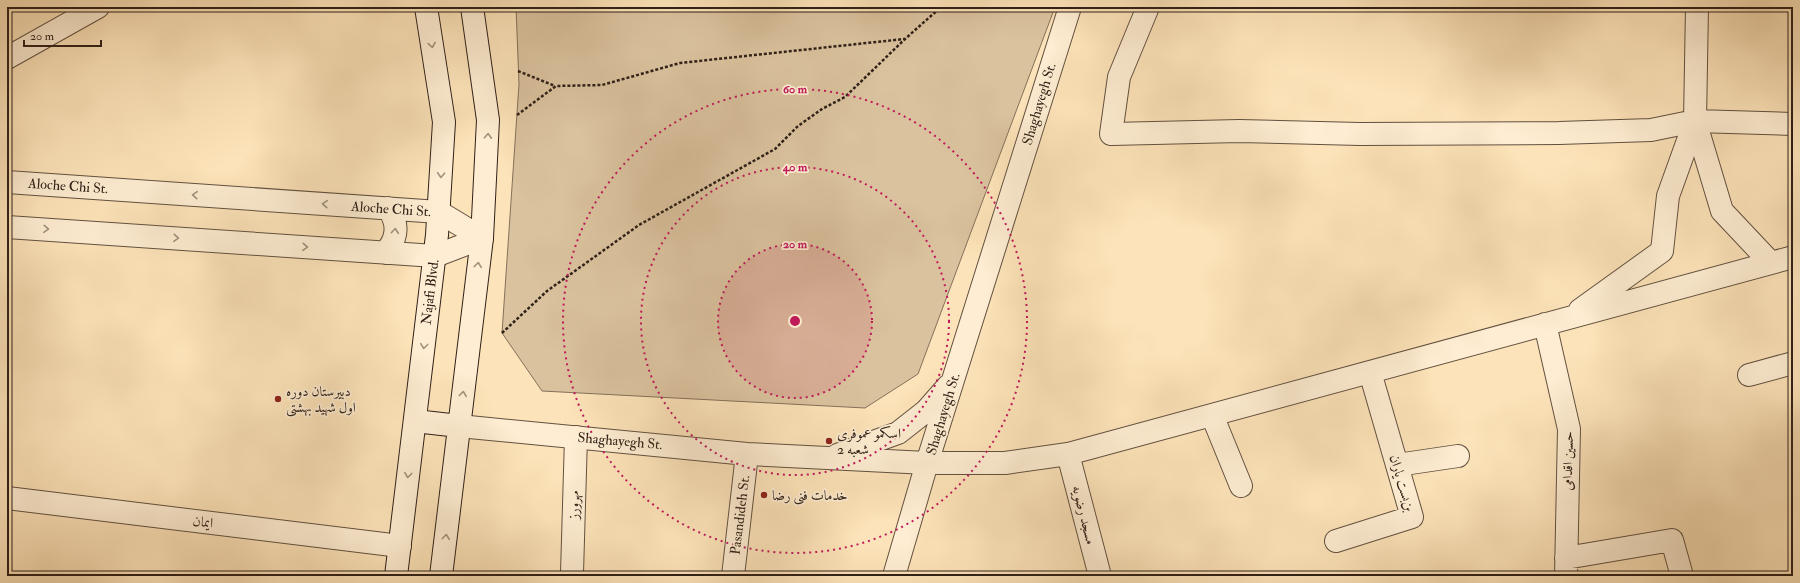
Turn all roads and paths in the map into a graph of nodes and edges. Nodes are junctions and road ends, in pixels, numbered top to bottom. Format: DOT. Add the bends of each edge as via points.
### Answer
graph roads {
  1 [pos="98,7"];
  2 [pos="426,7"];
  3 [pos="472,7"];
  4 [pos="941,7"];
  5 [pos="1070,7"];
  6 [pos="1148,7"];
  7 [pos="1697,7"];
  8 [pos="905,39"];
  9 [pos="7,58"];
  10 [pos="518,71"];
  11 [pos="556,86"];
  12 [pos="517,115"];
  13 [pos="1695,121"];
  14 [pos="1793,124"];
  15 [pos="7,182"];
  16 [pos="388,208"];
  17 [pos="438,212"];
  18 [pos="7,227"];
  19 [pos="482,238"];
  20 [pos="385,253"];
  21 [pos="435,256"];
  22 [pos="1793,257"];
  23 [pos="1771,263"];
  24 [pos="1569,318"];
  25 [pos="1545,324"];
  26 [pos="502,333"];
  27 [pos="1793,363"];
  28 [pos="1370,372"];
  29 [pos="1749,375"];
  30 [pos="954,379"];
  31 [pos="1212,415"];
  32 [pos="415,421"];
  33 [pos="459,426"];
  34 [pos="576,437"];
  35 [pos="747,454"];
  36 [pos="1068,454"];
  37 [pos="1458,456"];
  38 [pos="827,458"];
  39 [pos="928,464"];
  40 [pos="1397,464"];
  41 [pos="1241,486"];
  42 [pos="7,498"];
  43 [pos="1336,541"];
  44 [pos="400,546"];
  45 [pos="1566,567"];
  46 [pos="572,573"];
  47 [pos="396,576"];
  48 [pos="441,576"];
  49 [pos="733,576"];
  50 [pos="894,576"];
  51 [pos="1100,576"];
  52 [pos="1682,576"];
  1 -- 9 [label="street"];
  2 -- 17 [label="street, Najafi Blvd., one-way" via="444,122"];
  19 -- 3 [label="street, one-way" via="488,120"];
  4 -- 8 [label="path"];
  5 -- 30 [label="street, Shaghayegh St."];
  6 -- 13 [label="street" via="1118,77 1111,134 1239,131 1360,134 1559,133 1651,130"];
  7 -- 13 [label="street"];
  8 -- 11 [label="path" via="680,63 602,85"];
  8 -- 26 [label="path" via="845,98 822,109 798,126 775,149 639,225 547,291"];
  10 -- 11 [label="path"];
  11 -- 12 [label="path"];
  13 -- 14 [label="street"];
  13 -- 23 [label="street" via="1722,211"];
  13 -- 24 [label="street" via="1668,196 1662,251"];
  16 -- 15 [label="street, Aloche Chi St., one-way"];
  16 -- 17 [label="street, Aloche Chi St."];
  20 -- 16 [label="street, one-way" via="394,241 396,226"];
  17 -- 19 [label="street, Aloche Chi St."];
  17 -- 21 [label="street, Najafi Blvd."];
  18 -- 20 [label="street, one-way"];
  19 -- 21 [label="street"];
  33 -- 19 [label="street, one-way"];
  20 -- 21 [label="street"];
  21 -- 32 [label="street, Najafi Blvd., one-way"];
  22 -- 23 [label="street"];
  23 -- 24 [label="street"];
  24 -- 25 [label="street"];
  25 -- 28 [label="street"];
  25 -- 45 [label="street, حسین اقدامی" via="1570,429"];
  27 -- 29 [label="street"];
  28 -- 31 [label="street"];
  28 -- 40 [label="street, بن‌بست یاران"];
  30 -- 38 [label="street" via="926,411 898,433"];
  30 -- 39 [label="street, Shaghayegh St."];
  31 -- 36 [label="street"];
  31 -- 41 [label="street"];
  32 -- 33 [label="street, Shaghayegh St."];
  32 -- 44 [label="street, Najafi Blvd., one-way"];
  33 -- 34 [label="street, Shaghayegh St."];
  48 -- 33 [label="street, one-way"];
  34 -- 35 [label="street, Shaghayegh St."];
  34 -- 46 [label="street, مهرورز"];
  35 -- 38 [label="street, Shaghayegh St."];
  35 -- 49 [label="street, Pasandideh St."];
  36 -- 39 [label="street" via="1005,463"];
  36 -- 51 [label="street, مسجد رضویه"];
  37 -- 40 [label="street"];
  38 -- 39 [label="street, Shaghayegh St."];
  39 -- 50 [label="street"];
  40 -- 43 [label="street, بن‌بست یاران" via="1412,518"];
  42 -- 44 [label="street, ایمان"];
  44 -- 47 [label="street, Najafi Blvd."];
  45 -- 52 [label="street" via="1672,540"];
}
